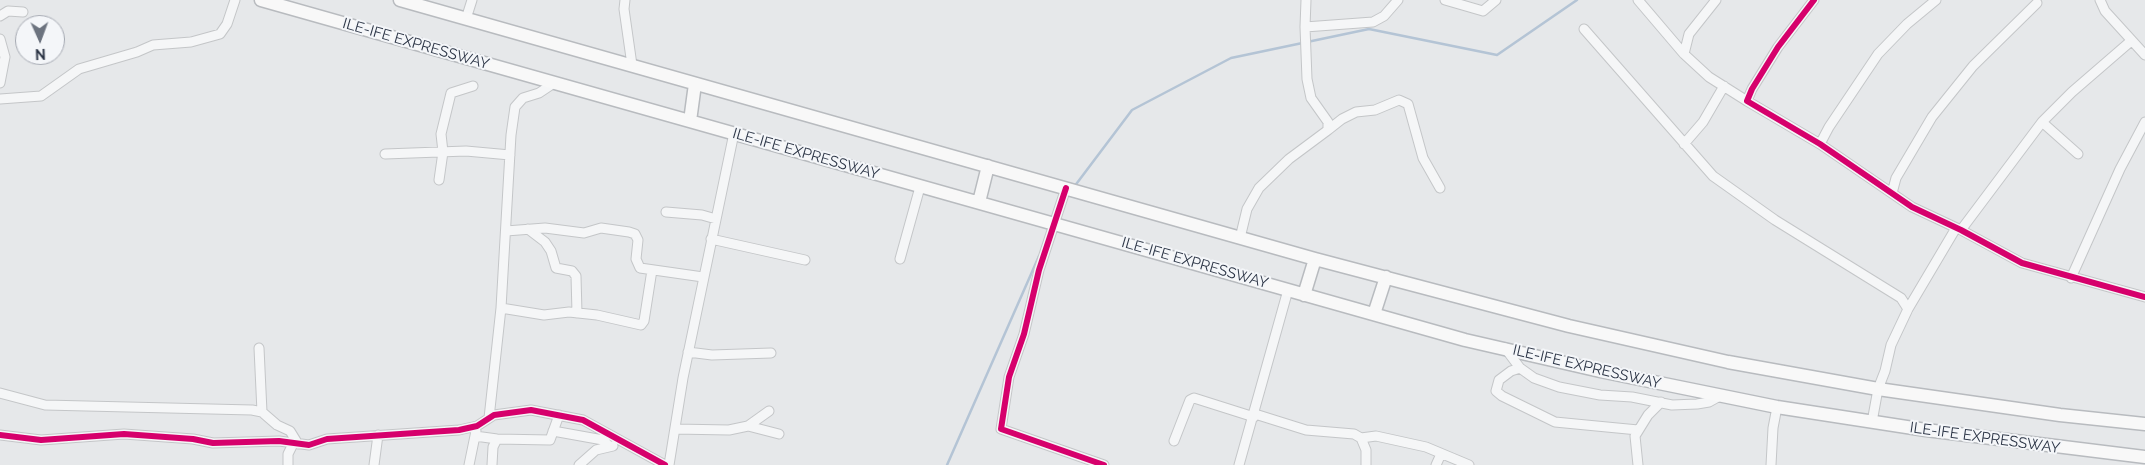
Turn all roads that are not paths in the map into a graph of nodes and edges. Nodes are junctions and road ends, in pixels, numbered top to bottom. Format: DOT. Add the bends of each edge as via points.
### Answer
graph roads {
  1 [pos="235,0"];
  2 [pos="261,0"];
  3 [pos="400,0"];
  4 [pos="472,0"];
  5 [pos="625,0"];
  6 [pos="1306,0"];
  7 [pos="1398,0"];
  8 [pos="1445,0"];
  9 [pos="1496,0"];
  10 [pos="1638,0"];
  11 [pos="1716,0"];
  12 [pos="1814,0"];
  13 [pos="1936,0"];
  14 [pos="2100,0"];
  15 [pos="2037,3"];
  16 [pos="23,12"];
  17 [pos="0,16"];
  18 [pos="466,19"];
  19 [pos="1306,27"];
  20 [pos="1584,29"];
  21 [pos="0,40"];
  22 [pos="2131,41"];
  23 [pos="1684,54"];
  24 [pos="2145,55"];
  25 [pos="632,65"];
  26 [pos="554,82"];
  27 [pos="0,83"];
  28 [pos="695,84"];
  29 [pos="473,86"];
  30 [pos="1724,86"];
  31 [pos="0,100"];
  32 [pos="1747,101"];
  33 [pos="690,121"];
  34 [pos="2042,122"];
  35 [pos="2145,122"];
  36 [pos="1328,130"];
  37 [pos="734,133"];
  38 [pos="1684,144"];
  39 [pos="1820,144"];
  40 [pos="443,152"];
  41 [pos="385,154"];
  42 [pos="2078,154"];
  43 [pos="510,156"];
  44 [pos="988,166"];
  45 [pos="439,180"];
  46 [pos="920,186"];
  47 [pos="1066,188"];
  48 [pos="1440,188"];
  49 [pos="1892,193"];
  50 [pos="979,202"];
  51 [pos="666,212"];
  52 [pos="716,219"];
  53 [pos="1056,223"];
  54 [pos="1959,229"];
  55 [pos="528,230"];
  56 [pos="506,231"];
  57 [pos="1240,238"];
  58 [pos="711,239"];
  59 [pos="900,259"];
  60 [pos="1314,259"];
  61 [pos="805,260"];
  62 [pos="652,270"];
  63 [pos="703,277"];
  64 [pos="1386,277"];
  65 [pos="2071,278"];
  66 [pos="1288,290"];
  67 [pos="1304,295"];
  68 [pos="2145,297"];
  69 [pos="501,308"];
  70 [pos="1908,309"];
  71 [pos="577,313"];
  72 [pos="1374,314"];
  73 [pos="258,348"];
  74 [pos="1505,348"];
  75 [pos="688,352"];
  76 [pos="771,353"];
  77 [pos="1520,368"];
  78 [pos="1878,389"];
  79 [pos="0,393"];
  80 [pos="1718,397"];
  81 [pos="1645,400"];
  82 [pos="1661,402"];
  83 [pos="1777,407"];
  84 [pos="769,411"];
  85 [pos="262,412"];
  86 [pos="559,415"];
  87 [pos="1648,415"];
  88 [pos="1254,416"];
  89 [pos="487,419"];
  90 [pos="1872,422"];
  91 [pos="2145,424"];
  92 [pos="748,426"];
  93 [pos="675,429"];
  94 [pos="1638,430"];
  95 [pos="476,431"];
  96 [pos="553,431"];
  97 [pos="0,434"];
  98 [pos="779,434"];
  99 [pos="378,435"];
  100 [pos="1361,438"];
  101 [pos="497,439"];
  102 [pos="1174,441"];
  103 [pos="296,444"];
  104 [pos="623,444"];
  105 [pos="608,446"];
  106 [pos="1441,454"];
  107 [pos="2145,457"];
  108 [pos="288,465"];
  109 [pos="374,465"];
  110 [pos="469,465"];
  111 [pos="492,465"];
  112 [pos="579,465"];
  113 [pos="665,465"];
  114 [pos="669,465"];
  115 [pos="1104,465"];
  116 [pos="1239,465"];
  117 [pos="1366,465"];
  118 [pos="1436,465"];
  119 [pos="1469,465"];
  120 [pos="1638,465"];
  121 [pos="1771,465"];
  1 -- 31 [label="street" via="220,34 191,42 153,45 94,66 79,68 41,96"];
  2 -- 26 [label="highway, ILE-IFE EXPRESSWAY"];
  3 -- 18 [label="highway"];
  4 -- 18 [label="street"];
  5 -- 25 [label="street"];
  6 -- 19 [label="street"];
  7 -- 19 [label="street" via="1384,16 1373,22"];
  8 -- 9 [label="street" via="1483,11"];
  10 -- 23 [label="street"];
  11 -- 23 [label="street" via="1689,34"];
  12 -- 32 [label="street" via="1778,47"];
  13 -- 39 [label="street" via="1878,54"];
  14 -- 22 [label="street" via="2105,11"];
  15 -- 49 [label="street" via="1985,53 1932,117 1896,178"];
  16 -- 17 [label="street" via="8,11"];
  18 -- 25 [label="highway"];
  19 -- 36 [label="street" via="1307,79 1311,98 1328,122"];
  20 -- 38 [label="street"];
  21 -- 27 [label="street" via="5,58"];
  22 -- 24 [label="street"];
  22 -- 34 [label="street"];
  23 -- 30 [label="street"];
  25 -- 28 [label="highway"];
  26 -- 33 [label="highway, ILE-IFE EXPRESSWAY"];
  26 -- 43 [label="street" via="539,93 523,98 515,107"];
  28 -- 33 [label="highway"];
  28 -- 44 [label="highway"];
  29 -- 40 [label="street" via="451,93 441,134"];
  30 -- 32 [label="street"];
  30 -- 38 [label="street" via="1703,122"];
  32 -- 39 [label="street"];
  33 -- 37 [label="highway, ILE-IFE EXPRESSWAY"];
  34 -- 42 [label="street"];
  34 -- 54 [label="street"];
  35 -- 65 [label="street"];
  36 -- 48 [label="street" via="1342,118 1356,112 1375,110 1399,100 1408,104 1423,158"];
  36 -- 57 [label="street" via="1289,159 1259,188 1247,209"];
  37 -- 46 [label="highway, ILE-IFE EXPRESSWAY"];
  37 -- 52 [label="street"];
  38 -- 70 [label="street" via="1713,176 1744,200 1901,298"];
  39 -- 49 [label="street"];
  40 -- 41 [label="street"];
  40 -- 43 [label="street"];
  40 -- 45 [label="street"];
  43 -- 56 [label="street"];
  44 -- 47 [label="highway"];
  44 -- 50 [label="highway"];
  46 -- 50 [label="highway, ILE-IFE EXPRESSWAY"];
  46 -- 59 [label="street"];
  47 -- 53 [label="street"];
  47 -- 57 [label="highway"];
  49 -- 54 [label="street" via="1912,207"];
  50 -- 53 [label="highway, ILE-IFE EXPRESSWAY"];
  51 -- 52 [label="street"];
  52 -- 58 [label="street"];
  53 -- 66 [label="highway, ILE-IFE EXPRESSWAY"];
  53 -- 115 [label="street" via="1039,270 1024,334 1009,377 1001,429"];
  54 -- 65 [label="street" via="2022,263"];
  54 -- 70 [label="street"];
  55 -- 56 [label="street"];
  55 -- 62 [label="street" via="545,228 584,232 601,228 629,232 638,240 636,260 640,268"];
  55 -- 71 [label="street" via="545,242 556,268 572,270 576,276"];
  56 -- 69 [label="street"];
  57 -- 60 [label="highway"];
  58 -- 61 [label="street"];
  58 -- 63 [label="street"];
  60 -- 64 [label="highway"];
  60 -- 67 [label="highway"];
  62 -- 63 [label="street"];
  62 -- 71 [label="street" via="641,325 597,314"];
  63 -- 75 [label="street"];
  64 -- 72 [label="highway"];
  64 -- 78 [label="highway" via="1643,344"];
  65 -- 68 [label="street"];
  66 -- 67 [label="highway, ILE-IFE EXPRESSWAY"];
  66 -- 88 [label="street"];
  67 -- 72 [label="highway, ILE-IFE EXPRESSWAY"];
  69 -- 71 [label="street" via="544,315"];
  69 -- 89 [label="street"];
  70 -- 78 [label="street" via="1890,345"];
  72 -- 74 [label="highway, ILE-IFE EXPRESSWAY"];
  73 -- 85 [label="street"];
  74 -- 77 [label="street"];
  74 -- 80 [label="highway, ILE-IFE EXPRESSWAY"];
  75 -- 76 [label="street" via="712,355"];
  75 -- 93 [label="street"];
  77 -- 81 [label="street" via="1534,378 1559,387"];
  77 -- 94 [label="street" via="1498,380 1496,391 1502,396 1554,422"];
  78 -- 90 [label="street"];
  78 -- 91 [label="highway"];
  79 -- 85 [label="street" via="45,405"];
  80 -- 82 [label="street" via="1697,404"];
  80 -- 83 [label="highway, ILE-IFE EXPRESSWAY"];
  81 -- 82 [label="street"];
  81 -- 87 [label="street"];
  82 -- 87 [label="street"];
  83 -- 90 [label="highway, ILE-IFE EXPRESSWAY"];
  83 -- 121 [label="street"];
  84 -- 92 [label="street"];
  85 -- 103 [label="street" via="290,431"];
  86 -- 89 [label="street" via="531,410 494,415"];
  86 -- 96 [label="street"];
  86 -- 104 [label="street" via="583,420"];
  87 -- 94 [label="street"];
  88 -- 100 [label="street" via="1306,430 1354,434"];
  88 -- 102 [label="street" via="1194,398 1190,400"];
  88 -- 116 [label="street"];
  89 -- 95 [label="street"];
  89 -- 101 [label="street" via="489,431"];
  90 -- 107 [label="highway, ILE-IFE EXPRESSWAY"];
  92 -- 93 [label="street" via="729,430"];
  92 -- 98 [label="street"];
  93 -- 114 [label="street"];
  94 -- 120 [label="street" via="1635,446"];
  95 -- 99 [label="street"];
  95 -- 101 [label="street"];
  95 -- 110 [label="street"];
  96 -- 101 [label="street" via="550,440"];
  96 -- 105 [label="street" via="603,440"];
  97 -- 103 [label="street" via="41,440 124,434 213,443 279,441"];
  99 -- 103 [label="street"];
  99 -- 109 [label="street"];
  100 -- 106 [label="street" via="1384,438 1426,447"];
  100 -- 117 [label="street" via="1366,450"];
  101 -- 111 [label="street"];
  103 -- 108 [label="street" via="288,454"];
  104 -- 105 [label="street"];
  104 -- 113 [label="street"];
  105 -- 112 [label="street" via="596,450"];
  106 -- 118 [label="street"];
  106 -- 119 [label="street"];
}
